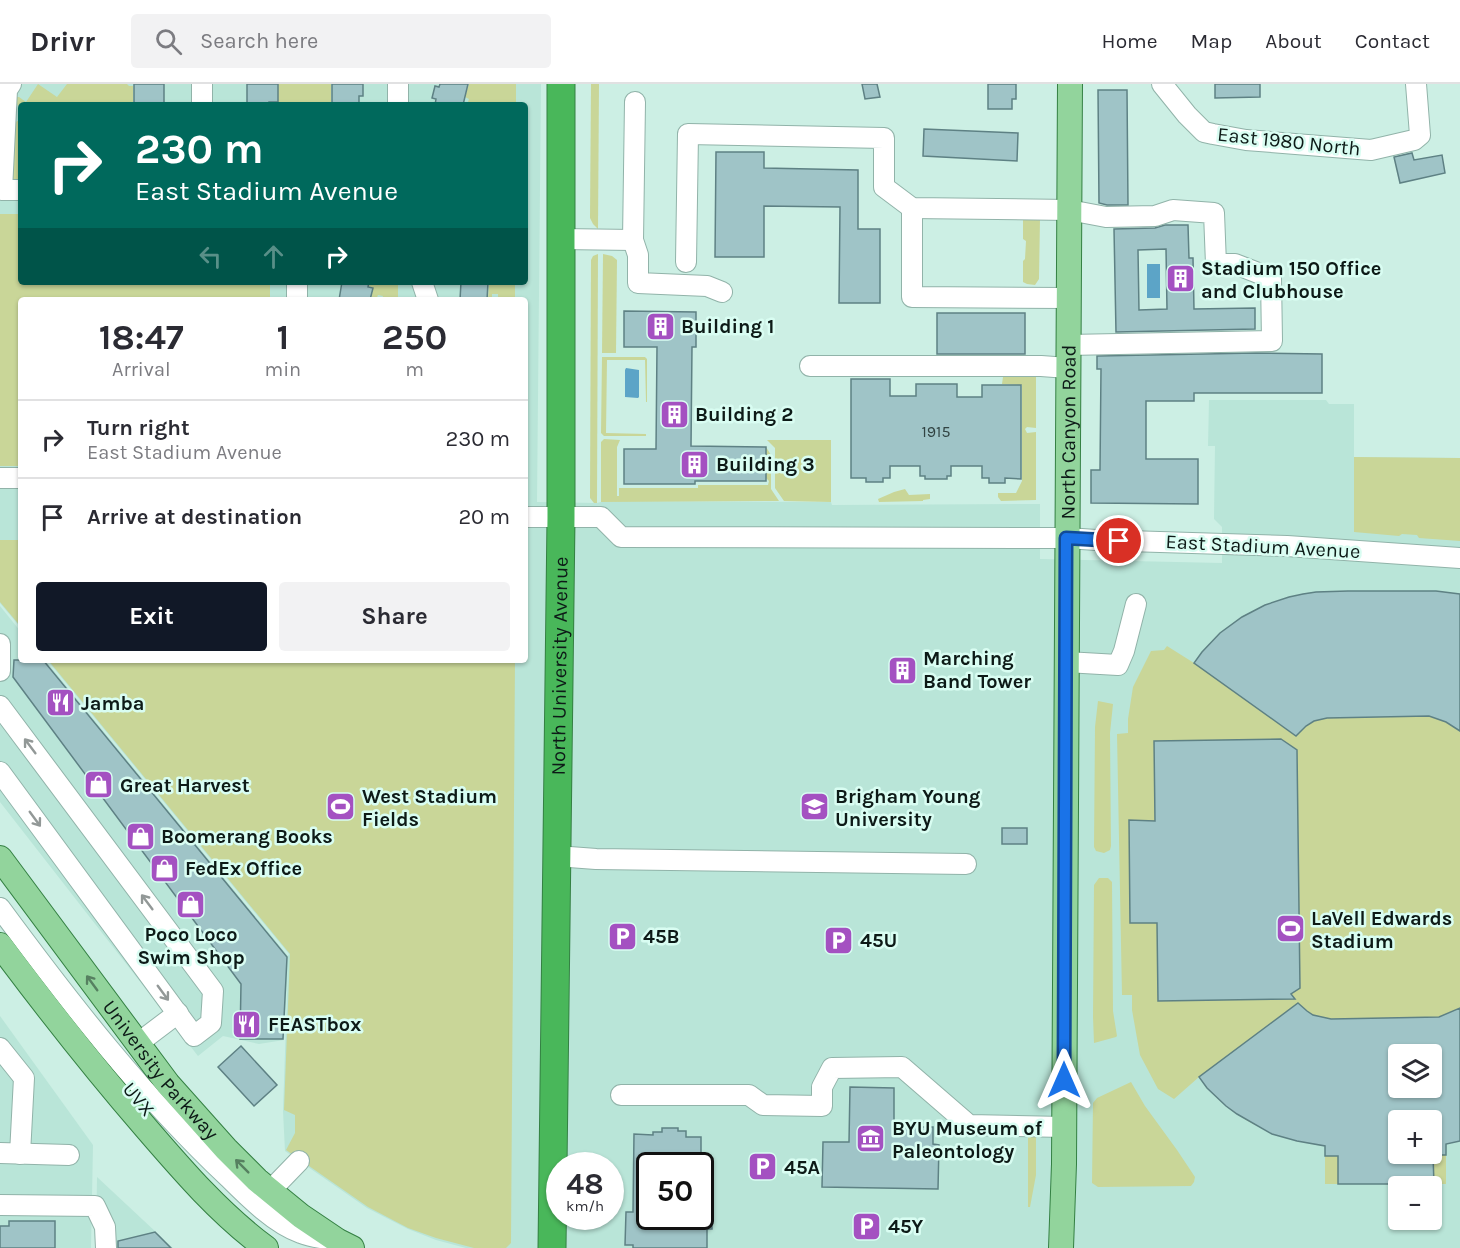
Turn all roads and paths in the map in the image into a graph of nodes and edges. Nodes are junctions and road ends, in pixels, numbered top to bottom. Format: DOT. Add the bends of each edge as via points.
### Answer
graph roads {
  1 [pos="11,84"];
  2 [pos="202,84"];
  3 [pos="398,84"];
  4 [pos="561,84"];
  5 [pos="1070,84"];
  6 [pos="1162,84"];
  7 [pos="1416,84"];
  8 [pos="202,102"];
  9 [pos="398,102"];
  10 [pos="635,102"];
  11 [pos="12,190"];
  12 [pos="912,208"];
  13 [pos="1069,210"];
  14 [pos="561,240"];
  15 [pos="633,240"];
  16 [pos="686,262"];
  17 [pos="722,292"];
  18 [pos="1068,298"];
  19 [pos="1068,356"];
  20 [pos="810,366"];
  21 [pos="0,478"];
  22 [pos="18,478"];
  23 [pos="528,517"];
  24 [pos="561,518"];
  25 [pos="1066,538"];
  26 [pos="1460,558"];
  27 [pos="1136,604"];
  28 [pos="0,644"];
  29 [pos="1066,662"];
  30 [pos="0,671"];
  31 [pos="0,706"];
  32 [pos="0,772"];
  33 [pos="556,856"];
  34 [pos="0,858"];
  35 [pos="966,864"];
  36 [pos="0,908"];
  37 [pos="0,922"];
  38 [pos="0,945"];
  39 [pos="10,965"];
  40 [pos="178,1013"];
  41 [pos="137,1044"];
  42 [pos="0,1048"];
  43 [pos="621,1095"];
  44 [pos="1064,1127"];
  45 [pos="0,1153"];
  46 [pos="20,1154"];
  47 [pos="69,1155"];
  48 [pos="299,1161"];
  49 [pos="270,1191"];
  50 [pos="0,1205"];
  51 [pos="345,1244"];
  52 [pos="106,1248"];
  53 [pos="266,1248"];
  54 [pos="305,1248"];
  55 [pos="552,1248"];
  56 [pos="1061,1248"];
  1 -- 11 [label="street" via="7,90"];
  2 -- 8 [label="street"];
  3 -- 9 [label="street"];
  4 -- 14 [label="highway, North University Avenue"];
  5 -- 13 [label="main road, North Canyon Road"];
  6 -- 7 [label="street, East 1980 North" via="1204,132 1246,140 1371,150 1414,140 1420,135"];
  10 -- 15 [label="street"];
  12 -- 13 [label="street"];
  12 -- 16 [label="street" via="884,187 884,138 688,134"];
  12 -- 18 [label="street" via="912,297"];
  13 -- 18 [label="main road, North Canyon Road"];
  13 -- 19 [label="street" via="1106,217 1155,216 1173,210 1214,213 1216,264 1235,264 1271,278 1272,341"];
  14 -- 15 [label="street"];
  14 -- 24 [label="highway, North University Avenue"];
  15 -- 17 [label="street" via="638,255 638,283 707,286"];
  18 -- 19 [label="main road, North Canyon Road"];
  19 -- 20 [label="street" via="1041,366"];
  19 -- 25 [label="main road, North Canyon Road"];
  21 -- 22 [label="street"];
  23 -- 24 [label="street, East Stadium Avenue"];
  24 -- 25 [label="street, East Stadium Avenue" via="601,517 621,537"];
  24 -- 33 [label="highway, North University Avenue"];
  25 -- 26 [label="street, East Stadium Avenue" via="1287,546"];
  25 -- 29 [label="main road, North Canyon Road"];
  27 -- 29 [label="street" via="1118,665"];
  28 -- 30 [label="street"];
  29 -- 44 [label="main road, North Canyon Road"];
  40 -- 31 [label="street, one-way" via="194,1036 211,1023 213,991"];
  32 -- 40 [label="street, one-way"];
  33 -- 35 [label="street"];
  33 -- 55 [label="highway, North University Avenue"];
  41 -- 34 [label="main road, University Parkway, one-way"];
  36 -- 51 [label="street" via="122,1064 204,1156 279,1221 300,1233"];
  37 -- 54 [label="street, UVX" via="83,1032 167,1132 255,1216"];
  38 -- 39 [label="main road"];
  39 -- 53 [label="main road" via="166,1152 211,1201"];
  40 -- 41 [label="street"];
  49 -- 41 [label="main road, University Parkway, one-way" via="226,1149"];
  42 -- 46 [label="street" via="24,1078"];
  43 -- 44 [label="street" via="749,1095 763,1105 822,1106 822,1087 832,1068 902,1067 969,1125"];
  44 -- 56 [label="main road, North Canyon Road"];
  45 -- 46 [label="street"];
  46 -- 47 [label="street"];
  48 -- 49 [label="street"];
  49 -- 51 [label="main road, University Parkway"];
  50 -- 52 [label="street" via="94,1206 105,1227"];
}
